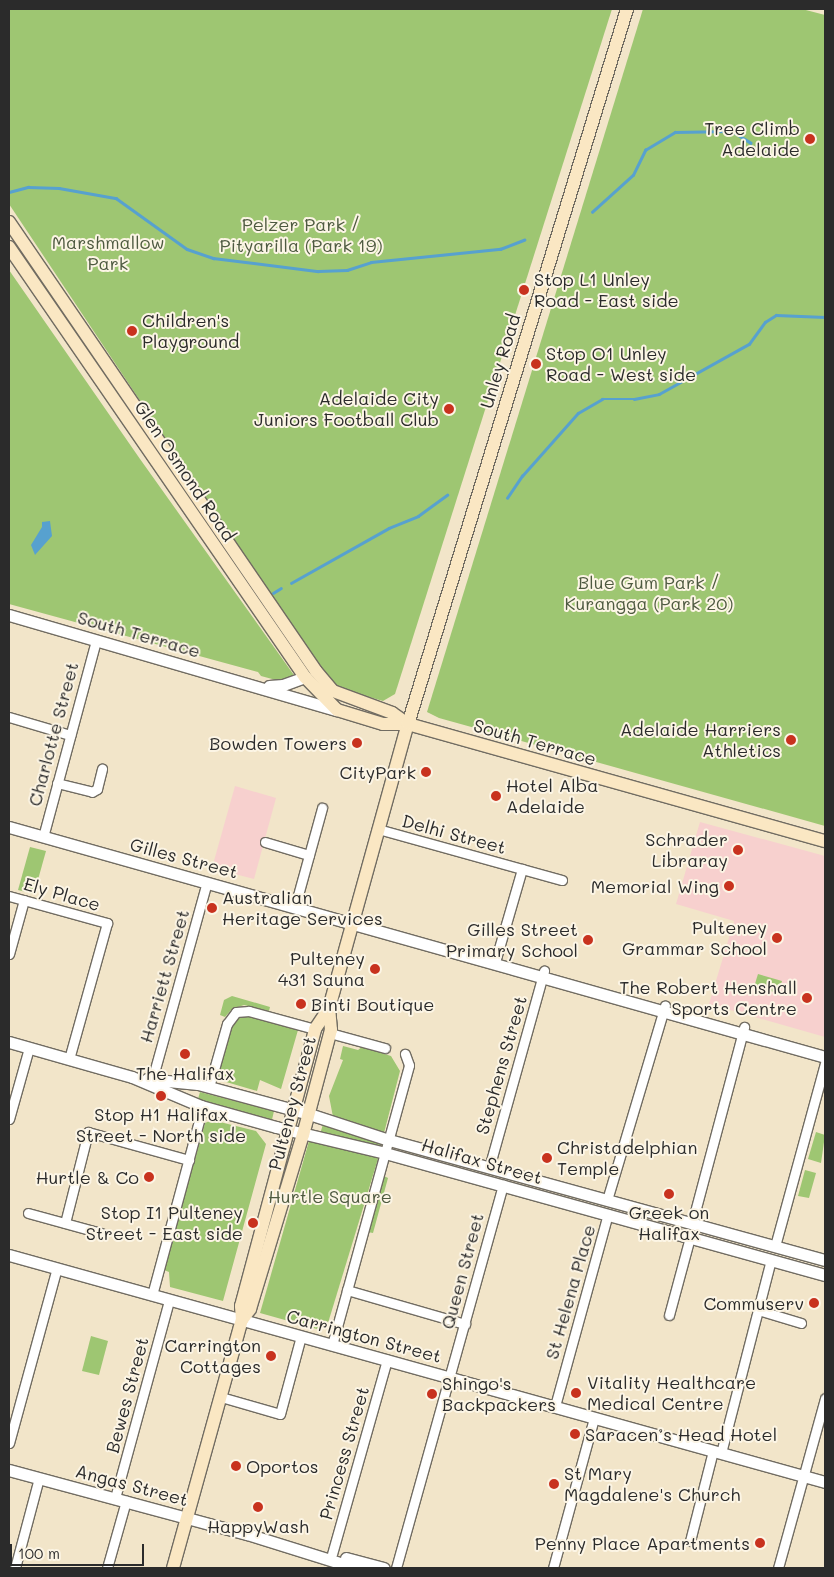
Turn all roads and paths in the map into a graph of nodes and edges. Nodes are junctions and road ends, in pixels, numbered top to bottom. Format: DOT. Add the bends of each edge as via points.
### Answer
graph roads {
  1 [pos="627,9"];
  2 [pos="9,222"];
  3 [pos="25,246"];
  4 [pos="11,250"];
  5 [pos="246,580"];
  6 [pos="9,615"];
  7 [pos="96,640"];
  8 [pos="311,674"];
  9 [pos="260,687"];
  10 [pos="337,710"];
  11 [pos="9,717"];
  12 [pos="408,724"];
  13 [pos="70,735"];
  14 [pos="102,769"];
  15 [pos="57,783"];
  16 [pos="322,808"];
  17 [pos="9,827"];
  18 [pos="378,829"];
  19 [pos="43,837"];
  20 [pos="265,842"];
  21 [pos="825,842"];
  22 [pos="309,854"];
  23 [pos="522,869"];
  24 [pos="562,880"];
  25 [pos="207,882"];
  26 [pos="9,896"];
  27 [pos="24,900"];
  28 [pos="295,906"];
  29 [pos="352,922"];
  30 [pos="9,954"];
  31 [pos="495,962"];
  32 [pos="543,975"];
  33 [pos="329,1008"];
  34 [pos="664,1008"];
  35 [pos="315,1029"];
  36 [pos="744,1031"];
  37 [pos="330,1033"];
  38 [pos="9,1042"];
  39 [pos="30,1048"];
  40 [pos="385,1048"];
  41 [pos="825,1050"];
  42 [pos="405,1054"];
  43 [pos="825,1056"];
  44 [pos="69,1059"];
  45 [pos="825,1063"];
  46 [pos="132,1077"];
  47 [pos="152,1080"];
  48 [pos="209,1087"];
  49 [pos="204,1106"];
  50 [pos="293,1110"];
  51 [pos="309,1114"];
  52 [pos="9,1119"];
  53 [pos="287,1130"];
  54 [pos="304,1135"];
  55 [pos="389,1140"];
  56 [pos="385,1152"];
  57 [pos="189,1160"];
  58 [pos="489,1168"];
  59 [pos="486,1180"];
  60 [pos="502,1185"];
  61 [pos="607,1200"];
  62 [pos="28,1212"];
  63 [pos="608,1214"];
  64 [pos="65,1223"];
  65 [pos="692,1223"];
  66 [pos="101,1233"];
  67 [pos="689,1237"];
  68 [pos="775,1246"];
  69 [pos="9,1255"];
  70 [pos="771,1260"];
  71 [pos="825,1260"];
  72 [pos="57,1268"];
  73 [pos="825,1275"];
  74 [pos="347,1290"];
  75 [pos="152,1295"];
  76 [pos="169,1300"];
  77 [pos="758,1310"];
  78 [pos="669,1315"];
  79 [pos="242,1320"];
  80 [pos="801,1323"];
  81 [pos="465,1324"];
  82 [pos="301,1336"];
  83 [pos="332,1345"];
  84 [pos="387,1360"];
  85 [pos="450,1377"];
  86 [pos="221,1397"];
  87 [pos="825,1398"];
  88 [pos="554,1406"];
  89 [pos="594,1418"];
  90 [pos="9,1443"];
  91 [pos="717,1452"];
  92 [pos="9,1470"];
  93 [pos="803,1476"];
  94 [pos="38,1478"];
  95 [pos="825,1482"];
  96 [pos="120,1500"];
  97 [pos="188,1518"];
  98 [pos="247,1534"];
  99 [pos="690,1541"];
  100 [pos="332,1554"];
  101 [pos="15,1568"];
  102 [pos="107,1568"];
  103 [pos="173,1568"];
  104 [pos="356,1568"];
  105 [pos="384,1568"];
  106 [pos="396,1568"];
  107 [pos="553,1568"];
  108 [pos="778,1568"];
  1 -- 12 [label="main road, Unley Road"];
  2 -- 3 [label="main road, Glen Osmond Road"];
  3 -- 4 [label="main road"];
  3 -- 5 [label="main road, Glen Osmond Road"];
  4 -- 5 [label="main road, Glen Osmond Road"];
  5 -- 8 [label="main road, Glen Osmond Road"];
  6 -- 7 [label="street, South Terrace"];
  7 -- 9 [label="street, South Terrace"];
  7 -- 13 [label="street, Charlotte Street"];
  8 -- 9 [label="street, South Terrace" via="284,685"];
  8 -- 10 [label="main road, Glen Osmond Road"];
  8 -- 12 [label="main road, South Terrace" via="333,691 392,713"];
  9 -- 10 [label="street, South Terrace"];
  10 -- 12 [label="main road, South Terrace" via="382,724"];
  11 -- 13 [label="street"];
  12 -- 18 [label="main road, Pulteney Street"];
  12 -- 21 [label="main road, South Terrace"];
  13 -- 15 [label="street, Charlotte Street"];
  14 -- 15 [label="street" via="97,789 92,792"];
  15 -- 19 [label="street, Charlotte Street"];
  16 -- 22 [label="street"];
  17 -- 19 [label="street, Gilles Street"];
  18 -- 23 [label="street, Delhi Street"];
  18 -- 29 [label="main road, Pulteney Street"];
  19 -- 25 [label="street, Gilles Street"];
  20 -- 22 [label="street"];
  22 -- 28 [label="street"];
  23 -- 24 [label="street, Delhi Street"];
  23 -- 31 [label="street, Delhi Street"];
  25 -- 28 [label="street, Gilles Street"];
  25 -- 47 [label="street, Harriett Street"];
  26 -- 27 [label="street, Ely Place"];
  27 -- 30 [label="street"];
  27 -- 44 [label="street, Ely Place" via="107,923"];
  28 -- 29 [label="street, Gilles Street"];
  29 -- 31 [label="street, Gilles Street"];
  29 -- 33 [label="main road, Pulteney Street"];
  31 -- 32 [label="street, Gilles Street"];
  32 -- 34 [label="street, Gilles Street"];
  32 -- 58 [label="street, Stephens Street"];
  33 -- 35 [label="main road, Pulteney Street"];
  33 -- 37 [label="main road, Pulteney Street"];
  34 -- 36 [label="street, Gilles Street"];
  34 -- 61 [label="street"];
  35 -- 48 [label="street" via="249,1011 236,1012 227,1024"];
  35 -- 50 [label="main road, Pulteney Street"];
  36 -- 41 [label="street, Gilles Street"];
  36 -- 43 [label="street, Gilles Street"];
  36 -- 65 [label="street"];
  37 -- 40 [label="street"];
  37 -- 51 [label="main road, Pulteney Street"];
  38 -- 39 [label="street, Halifax Street"];
  39 -- 44 [label="street, Halifax Street"];
  39 -- 52 [label="street"];
  42 -- 55 [label="street" via="409,1065"];
  44 -- 46 [label="street, Halifax Street"];
  45 -- 68 [label="street"];
  46 -- 47 [label="street, Halifax Street"];
  46 -- 49 [label="street, Halifax Street"];
  47 -- 48 [label="street, Halifax Street"];
  48 -- 50 [label="street, Halifax Street"];
  49 -- 53 [label="street, Halifax Street"];
  49 -- 57 [label="street"];
  50 -- 51 [label="street, Halifax Street"];
  50 -- 53 [label="main road, Pulteney Street"];
  51 -- 54 [label="main road, Pulteney Street"];
  51 -- 55 [label="street, Halifax Street"];
  53 -- 54 [label="street, Halifax Street"];
  53 -- 79 [label="main road, Pulteney Street" via="241,1306"];
  54 -- 56 [label="street, Halifax Street"];
  54 -- 79 [label="main road, Pulteney Street" via="250,1309"];
  55 -- 56 [label="street"];
  55 -- 58 [label="street, Halifax Street"];
  56 -- 59 [label="street, Halifax Street"];
  56 -- 74 [label="street"];
  57 -- 64 [label="street" via="88,1132"];
  57 -- 75 [label="street"];
  58 -- 59 [label="street"];
  58 -- 61 [label="street, Halifax Street"];
  59 -- 60 [label="street, Halifax Street"];
  60 -- 63 [label="street, Halifax Street"];
  60 -- 81 [label="street, Queen Street"];
  61 -- 65 [label="street, Halifax Street"];
  62 -- 64 [label="street"];
  63 -- 67 [label="street, Halifax Street"];
  63 -- 88 [label="street, St Helena Place"];
  64 -- 66 [label="street"];
  65 -- 67 [label="street"];
  65 -- 68 [label="street, Halifax Street"];
  67 -- 70 [label="street, Halifax Street"];
  67 -- 78 [label="street"];
  68 -- 71 [label="street, Halifax Street"];
  69 -- 72 [label="street, Carrington Street"];
  70 -- 73 [label="street, Halifax Street"];
  70 -- 77 [label="street"];
  72 -- 75 [label="street, Carrington Street"];
  72 -- 90 [label="street"];
  74 -- 81 [label="street"];
  74 -- 83 [label="street"];
  75 -- 76 [label="street, Carrington Street"];
  76 -- 79 [label="street, Carrington Street"];
  76 -- 96 [label="street, Bewes Street"];
  77 -- 80 [label="street"];
  77 -- 91 [label="street"];
  79 -- 82 [label="street, Carrington Street"];
  79 -- 86 [label="main road, Pulteney Street"];
  81 -- 85 [label="street, Queen Street"];
  82 -- 83 [label="street, Carrington Street"];
  82 -- 86 [label="street" via="280,1414"];
  83 -- 84 [label="street, Carrington Street"];
  84 -- 85 [label="street, Carrington Street"];
  84 -- 100 [label="street, Princess Street"];
  85 -- 88 [label="street, Carrington Street"];
  85 -- 106 [label="street, Queen Street"];
  86 -- 97 [label="main road, Pulteney Street"];
  87 -- 93 [label="street"];
  88 -- 89 [label="street, Carrington Street"];
  89 -- 91 [label="street, Carrington Street"];
  89 -- 107 [label="street"];
  91 -- 93 [label="street, Carrington Street"];
  91 -- 99 [label="street"];
  92 -- 94 [label="street, Angas Street"];
  93 -- 95 [label="street, Carrington Street"];
  93 -- 108 [label="street"];
  94 -- 96 [label="street, Angas Street"];
  94 -- 101 [label="street"];
  96 -- 97 [label="street, Angas Street"];
  96 -- 102 [label="street, Bewes Street"];
  97 -- 98 [label="street, Angas Street"];
  97 -- 103 [label="main road, Pulteney Street"];
  98 -- 100 [label="street, Angas Street"];
  98 -- 104 [label="street, Angas Street"];
  100 -- 105 [label="street, Angas Street"];
}
